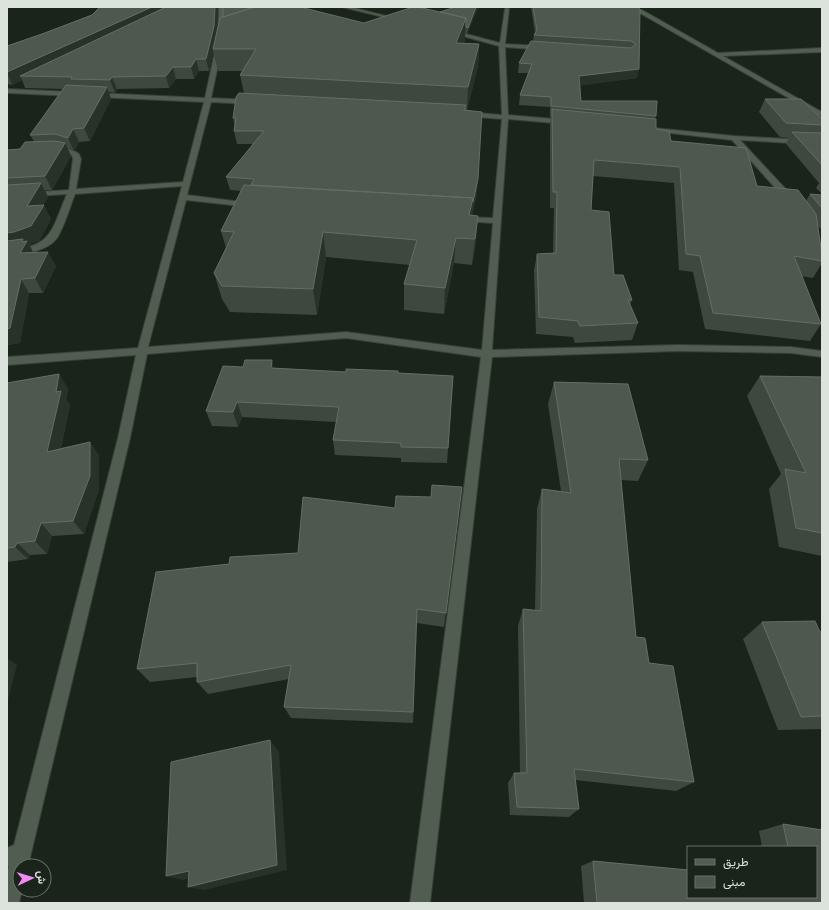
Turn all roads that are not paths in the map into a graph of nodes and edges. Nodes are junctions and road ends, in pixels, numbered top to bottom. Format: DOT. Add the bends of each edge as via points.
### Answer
graph roads {
  1 [pos="221,7"];
  2 [pos="344,7"];
  3 [pos="507,9"];
  4 [pos="640,10"];
  5 [pos="407,22"];
  6 [pos="444,31"];
  7 [pos="502,44"];
  8 [pos="550,48"];
  9 [pos="822,50"];
  10 [pos="718,55"];
  11 [pos="22,85"];
  12 [pos="8,92"];
  13 [pos="208,100"];
  14 [pos="255,102"];
  15 [pos="458,113"];
  16 [pos="822,115"];
  17 [pos="505,116"];
  18 [pos="576,123"];
  19 [pos="647,129"];
  20 [pos="734,138"];
  21 [pos="822,143"];
  22 [pos="46,151"];
  23 [pos="185,184"];
  24 [pos="72,192"];
  25 [pos="7,196"];
  26 [pos="182,197"];
  27 [pos="262,207"];
  28 [pos="797,208"];
  29 [pos="450,218"];
  30 [pos="498,221"];
  31 [pos="7,253"];
  32 [pos="142,352"];
  33 [pos="487,354"];
  34 [pos="822,354"];
  35 [pos="7,361"];
  36 [pos="14,854"];
  37 [pos="8,903"];
  38 [pos="420,903"];
  1 -- 13 [label="street" via="225,36"];
  2 -- 5 [label="street"];
  3 -- 7 [label="street"];
  4 -- 10 [label="street"];
  6 -- 7 [label="street"];
  7 -- 8 [label="street"];
  7 -- 17 [label="street"];
  9 -- 10 [label="street"];
  10 -- 16 [label="street"];
  11 -- 12 [label="street"];
  12 -- 13 [label="street"];
  13 -- 14 [label="street"];
  13 -- 23 [label="street"];
  15 -- 17 [label="street"];
  17 -- 18 [label="street"];
  17 -- 30 [label="street"];
  19 -- 20 [label="street"];
  20 -- 21 [label="street"];
  20 -- 28 [label="street"];
  22 -- 24 [label="street" via="75,154 77,159"];
  23 -- 24 [label="street"];
  23 -- 26 [label="street"];
  24 -- 25 [label="street"];
  24 -- 31 [label="street" via="53,237 47,243 28,251"];
  26 -- 27 [label="street"];
  26 -- 32 [label="street"];
  29 -- 30 [label="street"];
  30 -- 33 [label="street"];
  32 -- 33 [label="street" via="346,335"];
  32 -- 35 [label="street"];
  32 -- 36 [label="street" via="124,438"];
  33 -- 34 [label="street" via="678,348 791,350"];
  33 -- 38 [label="street"];
  36 -- 37 [label="street"];
}
